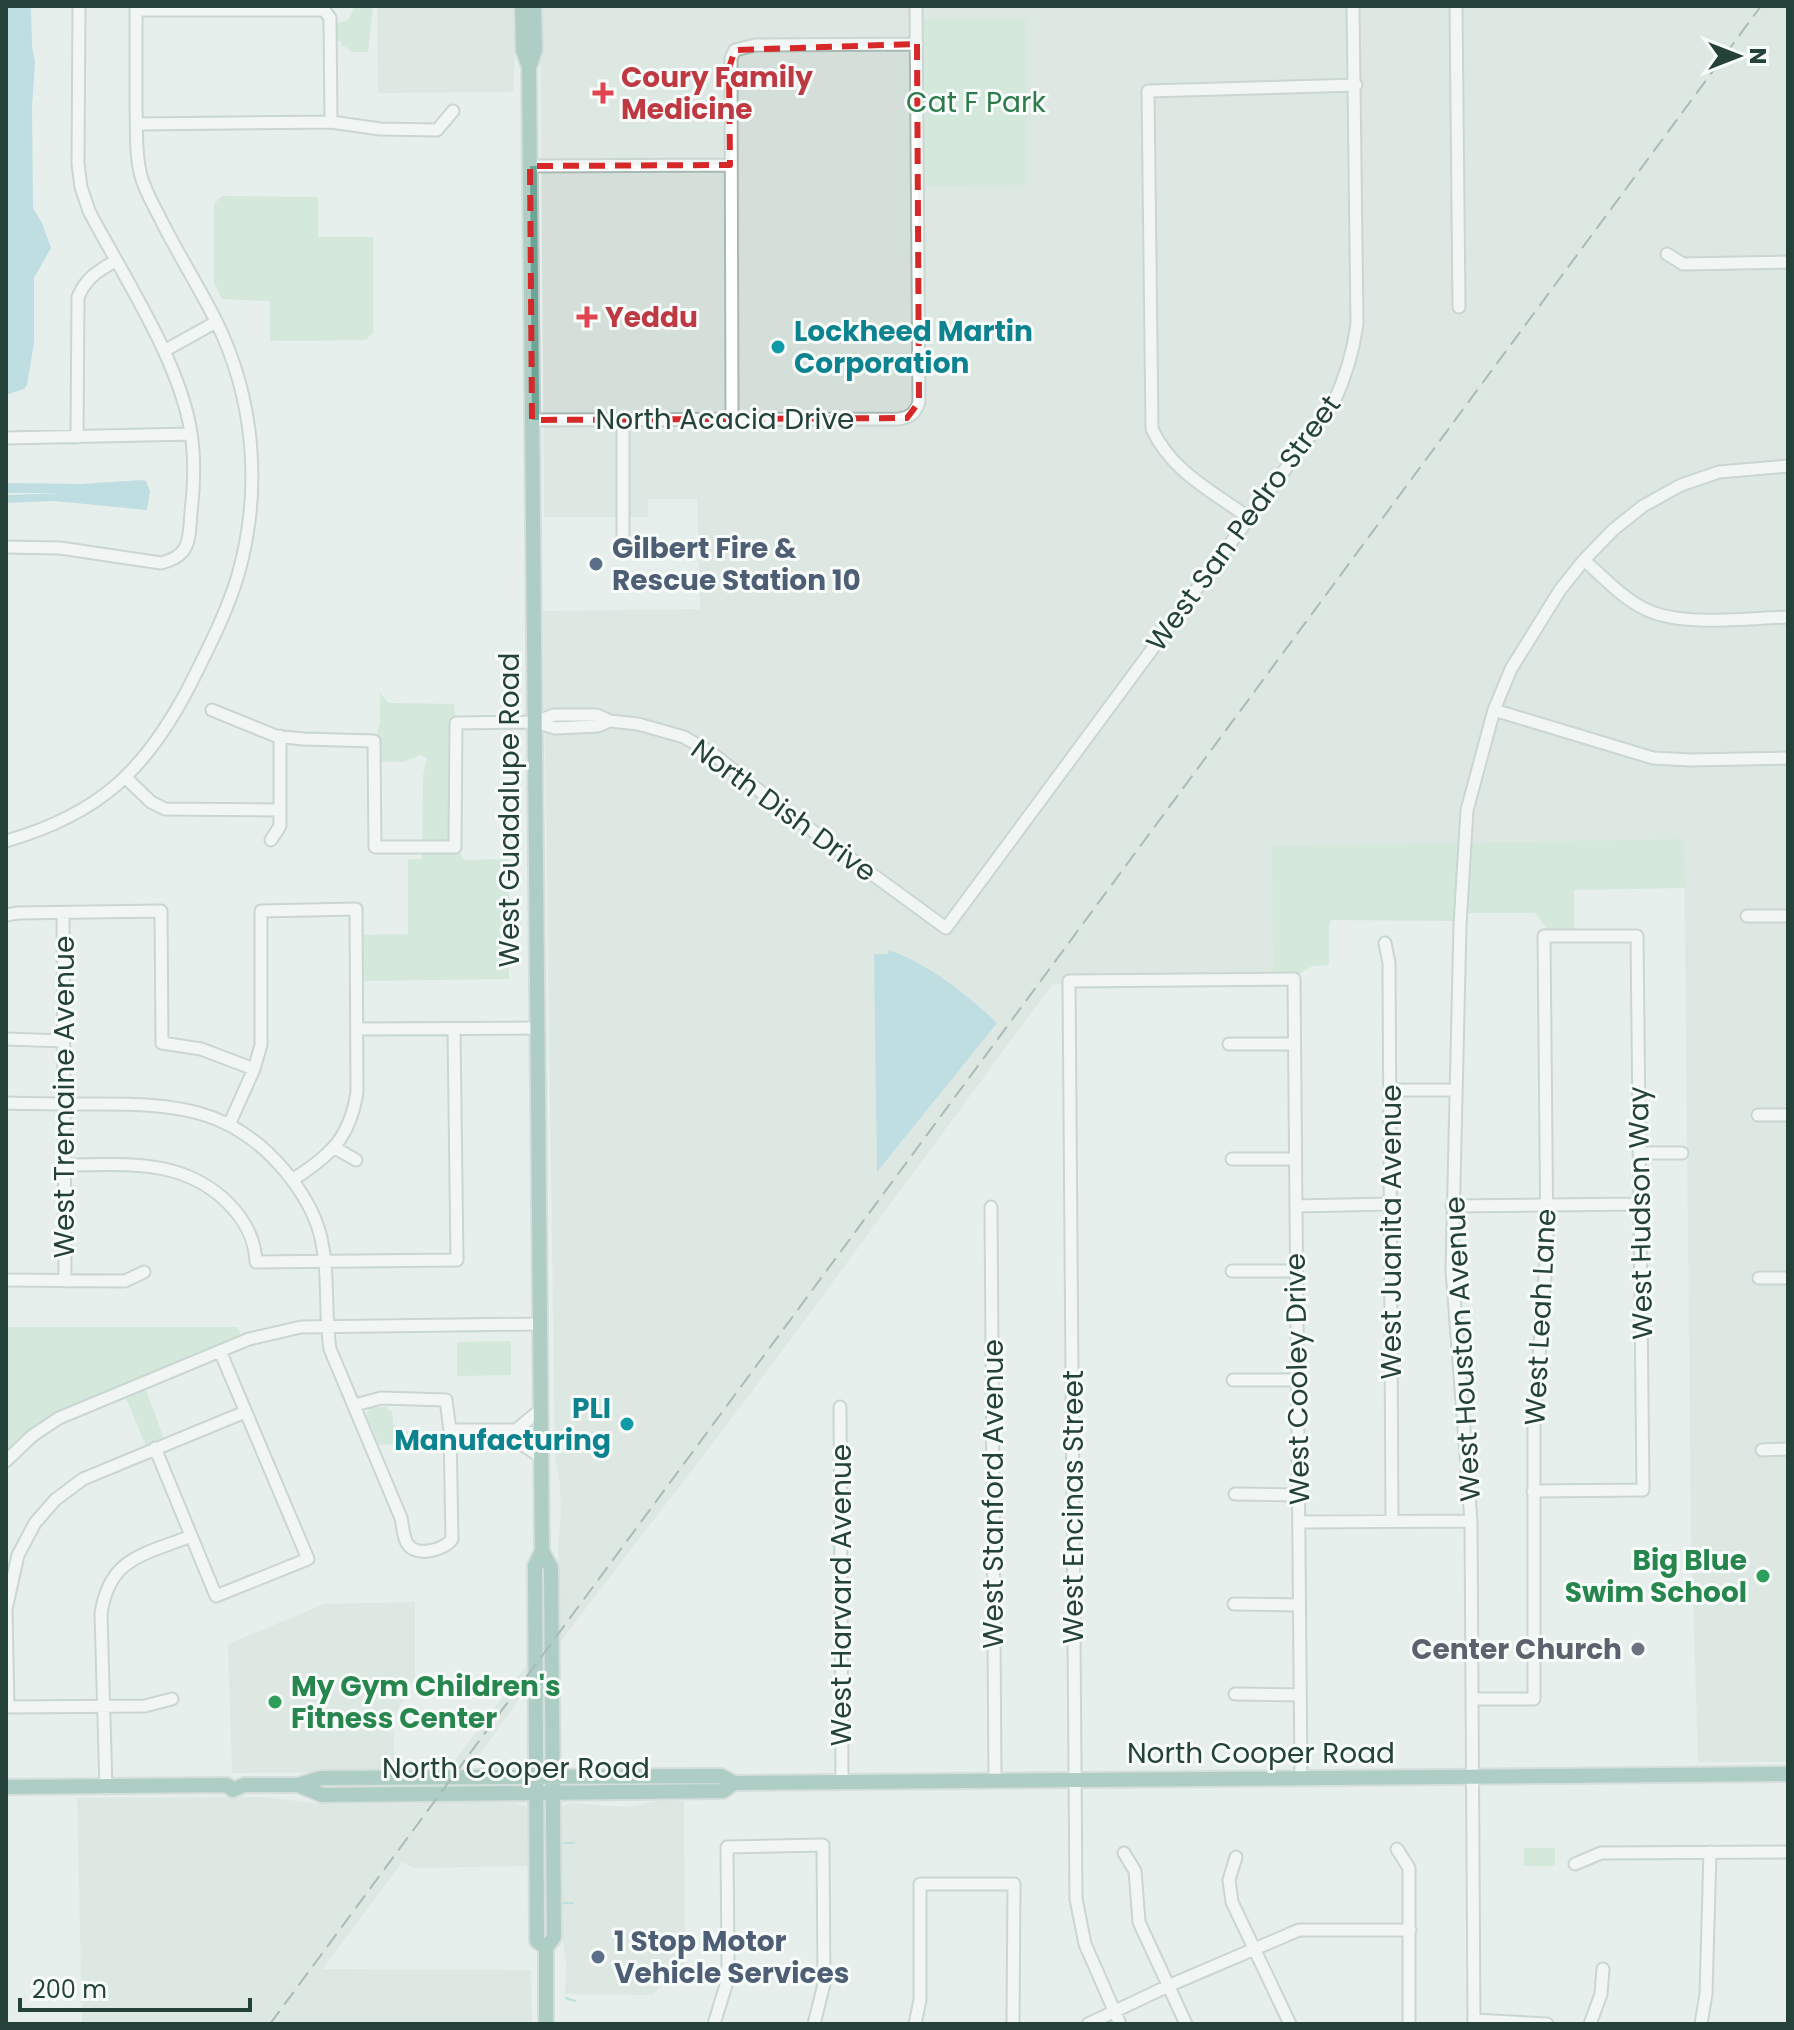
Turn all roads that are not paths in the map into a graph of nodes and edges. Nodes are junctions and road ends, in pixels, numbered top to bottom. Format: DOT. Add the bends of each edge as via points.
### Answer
graph roads {
  1 [pos="79,6"];
  2 [pos="522,6"];
  3 [pos="534,6"];
  4 [pos="916,6"];
  5 [pos="1353,6"];
  6 [pos="1456,6"];
  7 [pos="136,8"];
  8 [pos="917,44"];
  9 [pos="529,68"];
  10 [pos="1356,85"];
  11 [pos="453,111"];
  12 [pos="331,122"];
  13 [pos="137,124"];
  14 [pos="730,165"];
  15 [pos="530,166"];
  16 [pos="1667,254"];
  17 [pos="115,261"];
  18 [pos="1788,262"];
  19 [pos="1459,307"];
  20 [pos="216,322"];
  21 [pos="164,351"];
  22 [pos="732,418"];
  23 [pos="623,419"];
  24 [pos="532,420"];
  25 [pos="191,434"];
  26 [pos="77,437"];
  27 [pos="6,438"];
  28 [pos="1788,466"];
  29 [pos="1249,518"];
  30 [pos="623,542"];
  31 [pos="6,547"];
  32 [pos="1584,560"];
  33 [pos="1788,617"];
  34 [pos="212,710"];
  35 [pos="1494,710"];
  36 [pos="535,722"];
  37 [pos="280,736"];
  38 [pos="1788,758"];
  39 [pos="125,777"];
  40 [pos="280,810"];
  41 [pos="271,840"];
  42 [pos="6,841"];
  43 [pos="63,913"];
  44 [pos="6,915"];
  45 [pos="1747,916"];
  46 [pos="1788,916"];
  47 [pos="946,928"];
  48 [pos="1637,936"];
  49 [pos="1385,943"];
  50 [pos="1294,979"];
  51 [pos="536,1028"];
  52 [pos="357,1029"];
  53 [pos="454,1029"];
  54 [pos="6,1039"];
  55 [pos="64,1041"];
  56 [pos="1229,1044"];
  57 [pos="1294,1044"];
  58 [pos="254,1069"];
  59 [pos="1390,1090"];
  60 [pos="1456,1090"];
  61 [pos="6,1103"];
  62 [pos="64,1104"];
  63 [pos="1758,1115"];
  64 [pos="1788,1115"];
  65 [pos="229,1125"];
  66 [pos="335,1148"];
  67 [pos="1639,1153"];
  68 [pos="1682,1153"];
  69 [pos="1232,1159"];
  70 [pos="1295,1159"];
  71 [pos="356,1160"];
  72 [pos="64,1165"];
  73 [pos="292,1180"];
  74 [pos="1391,1204"];
  75 [pos="1640,1204"];
  76 [pos="1546,1205"];
  77 [pos="1296,1206"];
  78 [pos="1452,1206"];
  79 [pos="991,1207"];
  80 [pos="326,1260"];
  81 [pos="1232,1271"];
  82 [pos="1296,1271"];
  83 [pos="144,1272"];
  84 [pos="1759,1278"];
  85 [pos="1788,1278"];
  86 [pos="6,1280"];
  87 [pos="65,1281"];
  88 [pos="539,1324"];
  89 [pos="326,1326"];
  90 [pos="220,1351"];
  91 [pos="1233,1380"];
  92 [pos="1297,1380"];
  93 [pos="355,1405"];
  94 [pos="840,1407"];
  95 [pos="540,1410"];
  96 [pos="245,1412"];
  97 [pos="450,1436"];
  98 [pos="155,1448"];
  99 [pos="1788,1449"];
  100 [pos="1762,1450"];
  101 [pos="540,1456"];
  102 [pos="6,1461"];
  103 [pos="1533,1491"];
  104 [pos="1235,1494"];
  105 [pos="1298,1495"];
  106 [pos="1392,1521"];
  107 [pos="1471,1521"];
  108 [pos="1299,1522"];
  109 [pos="191,1536"];
  110 [pos="542,1551"];
  111 [pos="1234,1604"];
  112 [pos="1299,1605"];
  113 [pos="7,1658"];
  114 [pos="1235,1694"];
  115 [pos="1300,1695"];
  116 [pos="172,1699"];
  117 [pos="1473,1699"];
  118 [pos="105,1706"];
  119 [pos="1788,1774"];
  120 [pos="535,1777"];
  121 [pos="553,1777"];
  122 [pos="1474,1777"];
  123 [pos="1301,1779"];
  124 [pos="995,1781"];
  125 [pos="1075,1781"];
  126 [pos="842,1782"];
  127 [pos="734,1783"];
  128 [pos="298,1785"];
  129 [pos="6,1787"];
  130 [pos="106,1788"];
  131 [pos="536,1794"];
  132 [pos="553,1794"];
  133 [pos="1397,1849"];
  134 [pos="1710,1852"];
  135 [pos="1788,1852"];
  136 [pos="1124,1853"];
  137 [pos="1236,1857"];
  138 [pos="1575,1864"];
  139 [pos="1410,1930"];
  140 [pos="546,1948"];
  141 [pos="1254,1948"];
  142 [pos="1603,1969"];
  143 [pos="1168,1986"];
  144 [pos="1114,2012"];
  145 [pos="1474,2022"];
  146 [pos="546,2024"];
  147 [pos="714,2024"];
  148 [pos="814,2024"];
  149 [pos="915,2024"];
  150 [pos="1014,2024"];
  151 [pos="1088,2024"];
  152 [pos="1120,2024"];
  153 [pos="1186,2024"];
  154 [pos="1290,2024"];
  155 [pos="1409,2024"];
  156 [pos="1547,2024"];
  157 [pos="1590,2024"];
  158 [pos="1701,2024"];
  1 -- 17 [label="street" via="81,187"];
  2 -- 9 [label="main road, West Guadalupe Road"];
  3 -- 9 [label="main road, West Guadalupe Road" via="535,50"];
  4 -- 8 [label="street"];
  5 -- 10 [label="street, West San Pedro Street"];
  6 -- 19 [label="street"];
  7 -- 12 [label="street" via="324,10 330,18"];
  7 -- 13 [label="street"];
  8 -- 14 [label="street" via="755,45 735,50 729,68"];
  8 -- 22 [label="street, North Acacia Drive" via="916,412 899,419"];
  9 -- 15 [label="main road, West Guadalupe Road"];
  10 -- 29 [label="street, West San Pedro Street" via="1354,350 1332,406"];
  10 -- 29 [label="street" via="1148,91 1152,429 1175,466"];
  11 -- 12 [label="street" via="437,130"];
  12 -- 13 [label="street"];
  13 -- 20 [label="street" via="146,191"];
  14 -- 15 [label="street"];
  14 -- 22 [label="street"];
  15 -- 24 [label="main road, West Guadalupe Road"];
  16 -- 18 [label="street" via="1683,264"];
  17 -- 21 [label="street"];
  17 -- 26 [label="street" via="93,274 78,297"];
  20 -- 21 [label="street"];
  20 -- 39 [label="street" via="238,375 251,445 244,551 227,605 182,700 150,751"];
  21 -- 25 [label="street"];
  22 -- 23 [label="street, North Acacia Drive"];
  23 -- 24 [label="street, North Acacia Drive"];
  23 -- 30 [label="street"];
  24 -- 36 [label="main road, West Guadalupe Road"];
  25 -- 26 [label="street"];
  25 -- 31 [label="street" via="189,539 175,560 161,563 60,548"];
  26 -- 27 [label="street"];
  28 -- 32 [label="street, West Houston Avenue" via="1719,472 1681,485 1643,506"];
  29 -- 47 [label="street, West San Pedro Street"];
  32 -- 33 [label="street" via="1645,609 1666,616"];
  32 -- 35 [label="street, West Houston Avenue" via="1534,628"];
  34 -- 37 [label="street"];
  35 -- 38 [label="street" via="1660,759"];
  35 -- 60 [label="street, West Houston Avenue" via="1464,834"];
  36 -- 37 [label="street, North Dish Drive" via="456,723 455,847 375,847 374,741"];
  36 -- 47 [label="street, North Dish Drive" via="554,715 597,715 668,731 713,754"];
  36 -- 51 [label="main road, West Guadalupe Road"];
  37 -- 40 [label="street"];
  39 -- 40 [label="street" via="165,809"];
  39 -- 42 [label="street" via="94,804 57,825"];
  40 -- 41 [label="street" via="280,826"];
  43 -- 44 [label="street"];
  43 -- 55 [label="street, West Tremaine Avenue"];
  43 -- 58 [label="street" via="161,911 162,1043 201,1049"];
  45 -- 46 [label="street"];
  48 -- 67 [label="street, West Hudson Way"];
  48 -- 76 [label="street, West Leah Lane" via="1544,936"];
  49 -- 59 [label="street, West Juanita Avenue"];
  50 -- 57 [label="street, West Cooley Drive"];
  50 -- 125 [label="street, West Encinas Street" via="1069,981"];
  51 -- 53 [label="street"];
  51 -- 88 [label="main road, West Guadalupe Road"];
  52 -- 53 [label="street"];
  52 -- 58 [label="street" via="356,909 261,911 261,1045"];
  52 -- 66 [label="street" via="354,1111"];
  53 -- 80 [label="street" via="457,1260"];
  54 -- 55 [label="street"];
  55 -- 62 [label="street, West Tremaine Avenue"];
  56 -- 57 [label="street"];
  57 -- 70 [label="street, West Cooley Drive"];
  58 -- 65 [label="street"];
  59 -- 60 [label="street"];
  59 -- 74 [label="street, West Juanita Avenue"];
  60 -- 78 [label="street, West Houston Avenue"];
  61 -- 62 [label="street"];
  62 -- 65 [label="street" via="180,1107"];
  62 -- 72 [label="street, West Tremaine Avenue"];
  63 -- 64 [label="street"];
  65 -- 73 [label="street" via="254,1140"];
  66 -- 71 [label="street"];
  66 -- 73 [label="street"];
  67 -- 68 [label="street"];
  67 -- 75 [label="street, West Hudson Way"];
  69 -- 70 [label="street"];
  70 -- 77 [label="street, West Cooley Drive"];
  72 -- 80 [label="street" via="149,1164 172,1169 198,1179 235,1210 248,1228 256,1262"];
  72 -- 87 [label="street, West Tremaine Avenue"];
  73 -- 80 [label="street" via="319,1230"];
  74 -- 77 [label="street"];
  74 -- 106 [label="street, West Juanita Avenue"];
  75 -- 76 [label="street"];
  75 -- 103 [label="street, West Hudson Way" via="1643,1490"];
  76 -- 78 [label="street"];
  76 -- 103 [label="street, West Leah Lane"];
  77 -- 82 [label="street, West Cooley Drive"];
  78 -- 107 [label="street, West Houston Avenue"];
  79 -- 124 [label="street, West Stanford Avenue"];
  80 -- 89 [label="street"];
  81 -- 82 [label="street"];
  82 -- 92 [label="street, West Cooley Drive"];
  83 -- 87 [label="street" via="125,1281"];
  84 -- 85 [label="street"];
  86 -- 87 [label="street"];
  88 -- 89 [label="street"];
  88 -- 95 [label="main road, West Guadalupe Road"];
  89 -- 90 [label="street" via="274,1332"];
  89 -- 93 [label="street" via="330,1349"];
  90 -- 96 [label="street"];
  90 -- 102 [label="street" via="59,1418"];
  91 -- 92 [label="street"];
  92 -- 105 [label="street, West Cooley Drive"];
  93 -- 97 [label="street" via="381,1398 446,1400"];
  93 -- 97 [label="street" via="411,1549 433,1551 452,1539"];
  94 -- 126 [label="street, West Harvard Avenue"];
  95 -- 97 [label="street" via="516,1430"];
  95 -- 101 [label="main road, West Guadalupe Road"];
  96 -- 98 [label="street"];
  96 -- 109 [label="street" via="308,1559 216,1596"];
  97 -- 101 [label="street" via="515,1440"];
  98 -- 109 [label="street"];
  98 -- 113 [label="street" via="83,1479 35,1523 11,1579"];
  99 -- 100 [label="street"];
  101 -- 110 [label="main road, West Guadalupe Road"];
  103 -- 117 [label="street, West Leah Lane" via="1534,1699"];
  104 -- 105 [label="street"];
  105 -- 108 [label="street, West Cooley Drive"];
  106 -- 107 [label="street"];
  106 -- 108 [label="street"];
  107 -- 117 [label="street, West Houston Avenue"];
  108 -- 112 [label="street, West Cooley Drive"];
  109 -- 118 [label="street" via="120,1567 104,1595"];
  110 -- 120 [label="main road, West Guadalupe Road" via="535,1566"];
  110 -- 121 [label="main road, West Guadalupe Road" via="551,1568"];
  111 -- 112 [label="street"];
  112 -- 115 [label="street, West Cooley Drive"];
  113 -- 118 [label="street" via="8,1707"];
  114 -- 115 [label="street"];
  115 -- 123 [label="street, West Cooley Drive"];
  116 -- 118 [label="street" via="145,1706"];
  117 -- 122 [label="street, West Houston Avenue"];
  118 -- 130 [label="street"];
  119 -- 122 [label="main road, North Cooper Road"];
  120 -- 121 [label="main road, North Cooper Road"];
  120 -- 128 [label="main road, North Cooper Road" via="321,1778"];
  120 -- 131 [label="main road, West Guadalupe Road"];
  121 -- 127 [label="main road, North Cooper Road" via="721,1776"];
  121 -- 132 [label="main road, West Guadalupe Road"];
  122 -- 123 [label="main road, North Cooper Road"];
  122 -- 145 [label="street, West Houston Avenue"];
  123 -- 125 [label="main road, North Cooper Road"];
  124 -- 125 [label="main road, North Cooper Road"];
  124 -- 126 [label="main road, North Cooper Road"];
  125 -- 144 [label="street, West Encinas Street" via="1078,1917"];
  126 -- 127 [label="main road, North Cooper Road"];
  127 -- 132 [label="main road, North Cooper Road" via="723,1791"];
  128 -- 130 [label="main road, North Cooper Road"];
  128 -- 131 [label="main road, North Cooper Road" via="322,1795"];
  129 -- 130 [label="main road, North Cooper Road"];
  131 -- 132 [label="main road, North Cooper Road"];
  131 -- 140 [label="main road, West Guadalupe Road" via="537,1941"];
  132 -- 140 [label="main road, West Guadalupe Road" via="554,1937"];
  133 -- 139 [label="street" via="1409,1868"];
  134 -- 135 [label="street"];
  134 -- 138 [label="street" via="1601,1853"];
  134 -- 158 [label="street"];
  136 -- 143 [label="street" via="1135,1871 1139,1922"];
  137 -- 141 [label="street" via="1229,1880 1232,1902"];
  139 -- 141 [label="street" via="1299,1930"];
  139 -- 155 [label="street"];
  140 -- 146 [label="main road, West Guadalupe Road"];
  141 -- 143 [label="street"];
  141 -- 154 [label="street"];
  142 -- 157 [label="street"];
  143 -- 144 [label="street"];
  143 -- 153 [label="street"];
  144 -- 151 [label="street"];
  144 -- 152 [label="street, West Encinas Street"];
  145 -- 156 [label="street"];
  147 -- 148 [label="street" via="728,1964 727,1847 823,1845 824,1984"];
  149 -- 150 [label="street" via="920,2000 920,1884 1014,1884"];
}
